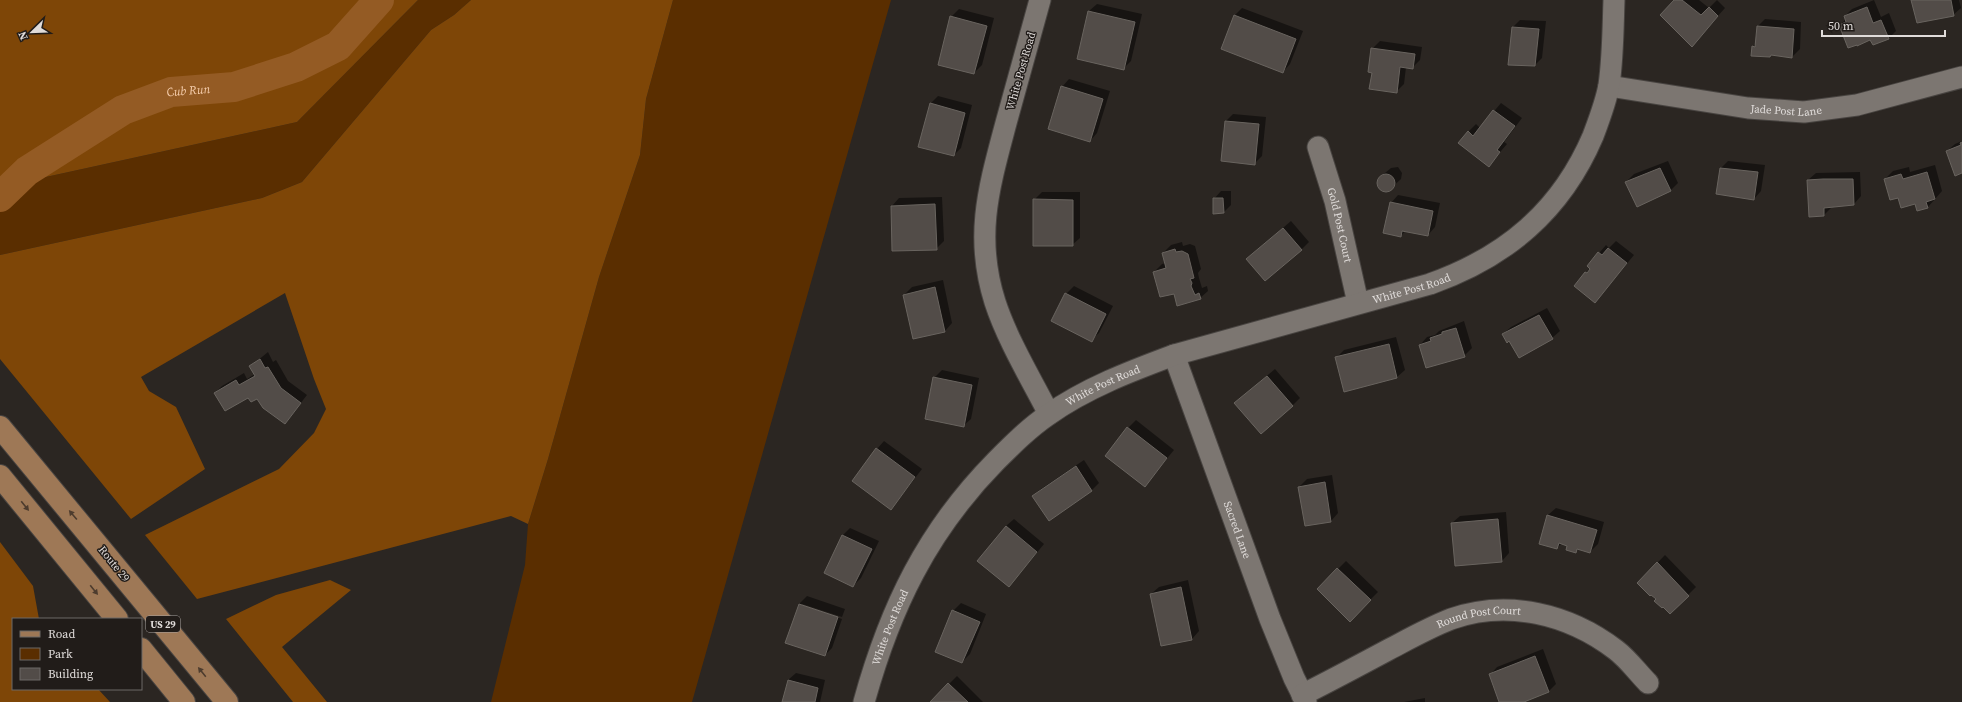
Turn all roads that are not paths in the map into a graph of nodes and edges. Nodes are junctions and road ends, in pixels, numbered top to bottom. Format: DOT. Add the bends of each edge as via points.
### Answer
graph roads {
  1 [pos="1040,0"];
  2 [pos="1614,0"];
  3 [pos="1962,77"];
  4 [pos="1609,86"];
  5 [pos="1318,147"];
  6 [pos="1358,303"];
  7 [pos="1174,355"];
  8 [pos="1049,414"];
  9 [pos="0,427"];
  10 [pos="0,476"];
  11 [pos="116,618"];
  12 [pos="142,649"];
  13 [pos="1648,683"];
  14 [pos="1304,699"];
  15 [pos="184,702"];
  16 [pos="227,702"];
  17 [pos="864,702"];
  1 -- 8 [label="street, White Post Road" via="988,191 984,235 988,272 995,302"];
  2 -- 4 [label="street, White Post Road"];
  3 -- 4 [label="street, Jade Post Lane" via="1857,105 1804,112 1748,108"];
  4 -- 6 [label="street, White Post Road" via="1600,118 1576,171 1554,202 1527,230 1495,254 1458,274"];
  5 -- 6 [label="street, Gold Post Court" via="1335,202"];
  6 -- 7 [label="street, White Post Road"];
  7 -- 8 [label="street, White Post Road" via="1105,383"];
  7 -- 14 [label="street, Sacred Lane" via="1270,618"];
  8 -- 17 [label="street, White Post Road" via="1018,439 947,516 900,598"];
  16 -- 9 [label="main road, Route 29 / US 29, one-way"];
  10 -- 11 [label="main road, one-way"];
  12 -- 15 [label="main road"];
  13 -- 14 [label="street, Round Post Court" via="1617,651 1581,628 1542,614 1500,610 1444,622 1423,631"];
}
